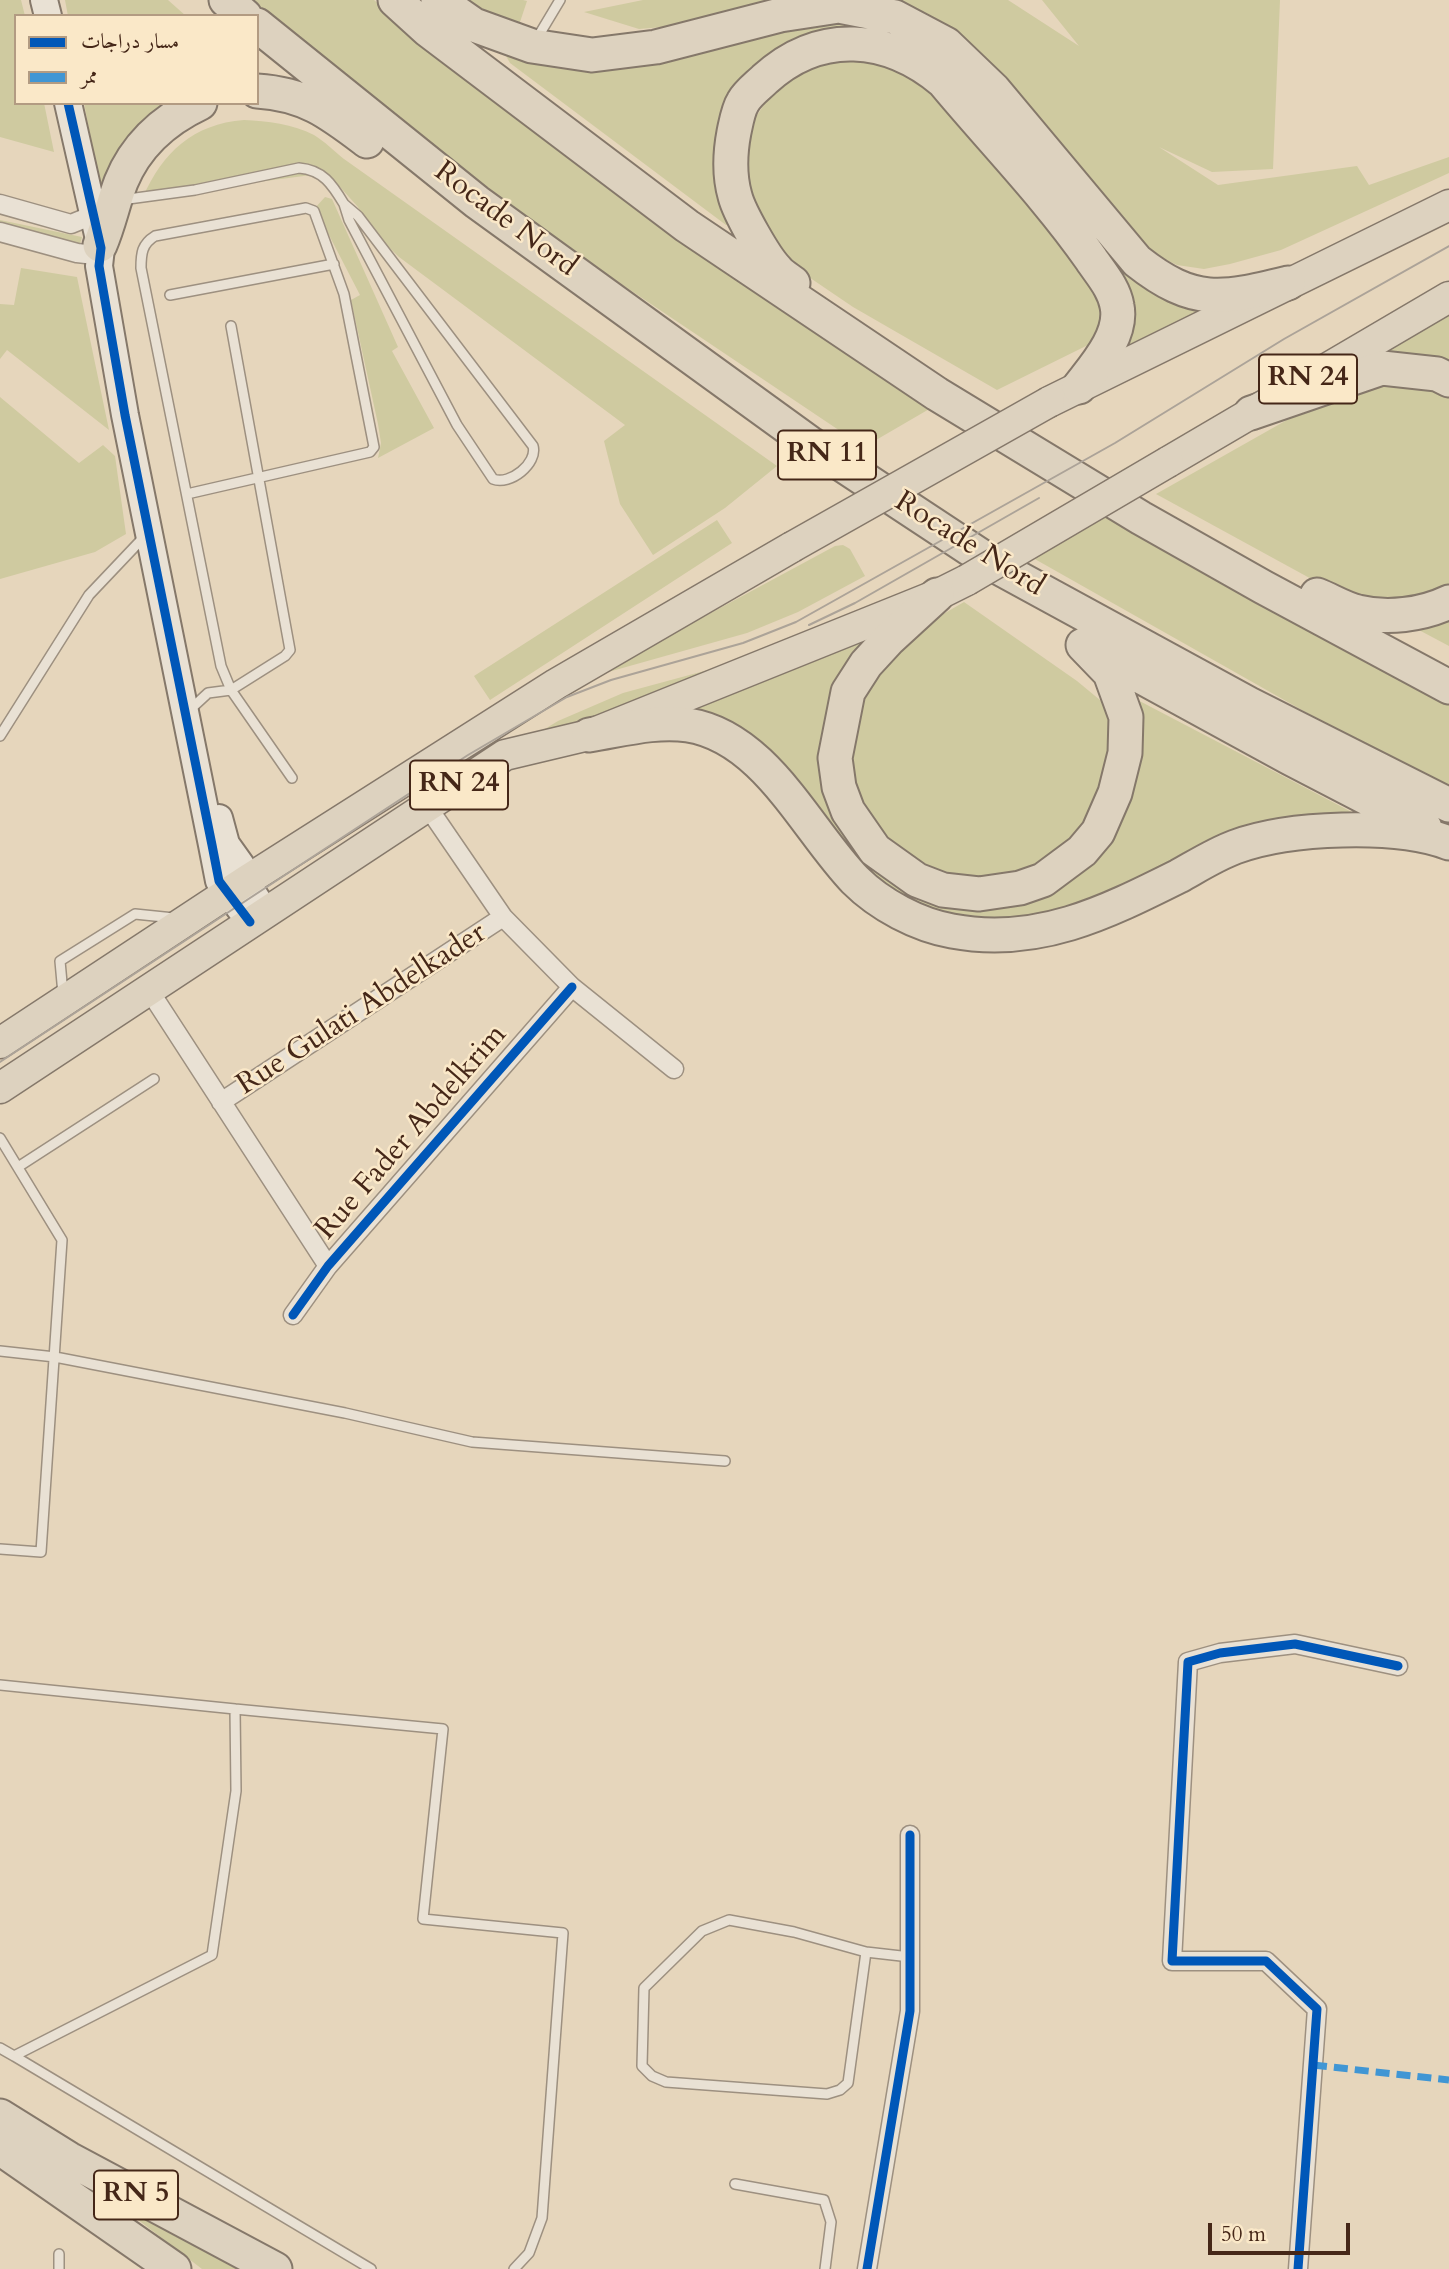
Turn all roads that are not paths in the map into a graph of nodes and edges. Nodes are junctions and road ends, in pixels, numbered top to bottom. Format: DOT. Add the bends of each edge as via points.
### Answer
graph roads {
  1 [pos="226,0"];
  2 [pos="395,0"];
  3 [pos="438,0"];
  4 [pos="560,0"];
  5 [pos="244,14"];
  6 [pos="259,27"];
  7 [pos="532,46"];
  8 [pos="259,91"];
  9 [pos="69,105"];
  10 [pos="196,105"];
  11 [pos="477,202"];
  12 [pos="0,204"];
  13 [pos="344,204"];
  14 [pos="1449,205"];
  15 [pos="102,227"];
  16 [pos="0,232"];
  17 [pos="334,264"];
  18 [pos="1289,283"];
  19 [pos="170,295"];
  20 [pos="1449,296"];
  21 [pos="231,326"];
  22 [pos="1449,380"];
  23 [pos="1079,387"];
  24 [pos="937,394"];
  25 [pos="1251,412"];
  26 [pos="259,478"];
  27 [pos="187,495"];
  28 [pos="149,503"];
  29 [pos="1140,518"];
  30 [pos="150,531"];
  31 [pos="1003,569"];
  32 [pos="937,595"];
  33 [pos="1449,602"];
  34 [pos="1083,645"];
  35 [pos="1449,687"];
  36 [pos="231,690"];
  37 [pos="195,705"];
  38 [pos="589,735"];
  39 [pos="0,736"];
  40 [pos="292,778"];
  41 [pos="1449,805"];
  42 [pos="427,806"];
  43 [pos="1449,841"];
  44 [pos="237,887"];
  45 [pos="258,917"];
  46 [pos="503,917"];
  47 [pos="572,987"];
  48 [pos="149,990"];
  49 [pos="0,1043"];
  50 [pos="674,1069"];
  51 [pos="154,1079"];
  52 [pos="0,1088"];
  53 [pos="221,1102"];
  54 [pos="0,1138"];
  55 [pos="18,1167"];
  56 [pos="328,1266"];
  57 [pos="293,1315"];
  58 [pos="0,1352"];
  59 [pos="55,1357"];
  60 [pos="725,1461"];
  61 [pos="0,1549"];
  62 [pos="1398,1666"];
  63 [pos="0,1685"];
  64 [pos="235,1709"];
  65 [pos="910,1835"];
  66 [pos="866,1952"];
  67 [pos="910,1958"];
  68 [pos="0,2048"];
  69 [pos="14,2056"];
  70 [pos="0,2116"];
  71 [pos="0,2148"];
  72 [pos="735,2184"];
  73 [pos="59,2254"];
  74 [pos="59,2269"];
  75 [pos="174,2269"];
  76 [pos="275,2269"];
  77 [pos="371,2269"];
  78 [pos="514,2269"];
  79 [pos="825,2269"];
  80 [pos="867,2269"];
  81 [pos="1298,2269"];
  1 -- 5 [label="highway"];
  2 -- 24 [label="highway" via="428,30 687,226"];
  3 -- 7 [label="highway" via="474,25"];
  4 -- 7 [label="lane"];
  6 -- 11 [label="highway, Rocade Nord / RN 11"];
  7 -- 18 [label="highway" via="592,55 839,6 895,17 946,44 994,90 1137,261 1155,275 1188,292 1210,296"];
  8 -- 11 [label="highway" via="317,105 437,192"];
  9 -- 15 [label="street"];
  10 -- 15 [label="highway" via="170,119 144,143 125,172"];
  11 -- 31 [label="highway, Rocade Nord / RN 11" via="811,444"];
  12 -- 15 [label="street" via="71,224"];
  13 -- 13 [label="lane" via="457,425 493,479 509,479 532,461 533,446 366,226"];
  13 -- 15 [label="lane" via="324,176 299,168 206,188"];
  14 -- 18 [label="main road, RN 24"];
  15 -- 16 [label="street" via="86,254"];
  15 -- 28 [label="street"];
  17 -- 19 [label="lane"];
  17 -- 26 [label="lane" via="374,447 370,452"];
  17 -- 27 [label="lane" via="314,211 306,208 155,236 146,242 141,268"];
  18 -- 23 [label="main road, RN 24"];
  20 -- 25 [label="main road, RN 24"];
  21 -- 26 [label="lane"];
  22 -- 25 [label="highway" via="1437,374 1382,368"];
  23 -- 24 [label="highway" via="1115,331 1118,308 1109,285 1077,239 926,66 901,53 852,43 798,54 742,103 732,147 735,198 776,269"];
  23 -- 44 [label="main road, RN 24, bridge" via="556,684"];
  24 -- 29 [label="highway"];
  25 -- 32 [label="main road, RN 24, bridge"];
  26 -- 27 [label="lane"];
  26 -- 36 [label="lane" via="290,650"];
  27 -- 36 [label="lane" via="221,666"];
  28 -- 30 [label="street"];
  28 -- 37 [label="street"];
  29 -- 33 [label="highway" via="1358,612 1405,615"];
  29 -- 35 [label="highway"];
  30 -- 39 [label="lane" via="89,595"];
  30 -- 44 [label="street" via="216,874"];
  31 -- 34 [label="highway"];
  31 -- 41 [label="highway, Rocade Nord / RN 11" via="1249,704"];
  32 -- 34 [label="highway" via="874,656 848,692 835,758 848,811 876,850 917,880 943,890 979,894 1031,884 1064,866 1098,832 1125,753 1126,717 1110,673"];
  32 -- 38 [label="main road, RN 24"];
  34 -- 43 [label="highway"];
  36 -- 37 [label="lane" via="208,693"];
  36 -- 40 [label="lane"];
  37 -- 44 [label="street" via="224,837 241,864"];
  38 -- 42 [label="main road, RN 24" via="505,755"];
  38 -- 43 [label="highway" via="656,724 689,725 726,738 755,758 856,881 917,920 977,935 1002,937 1062,927 1123,904 1235,847 1271,837 1382,831"];
  42 -- 45 [label="main road, RN 24"];
  42 -- 46 [label="street"];
  44 -- 45 [label="street"];
  44 -- 49 [label="main road, RN 24"];
  45 -- 48 [label="main road, RN 24"];
  46 -- 47 [label="street"];
  46 -- 53 [label="street, Rue Gulati Abdelkader"];
  47 -- 50 [label="street"];
  47 -- 56 [label="street, Rue Fader Abdelkrim"];
  48 -- 52 [label="main road, RN 24"];
  48 -- 53 [label="street"];
  51 -- 55 [label="lane"];
  53 -- 56 [label="street"];
  54 -- 55 [label="lane"];
  55 -- 59 [label="lane" via="62,1240"];
  56 -- 57 [label="street, Rue Fader Abdelkrim"];
  58 -- 59 [label="lane"];
  59 -- 60 [label="lane" via="472,1442"];
  59 -- 61 [label="lane" via="41,1552"];
  62 -- 81 [label="street" via="1295,1644 1220,1653 1188,1662 1172,1961 1266,1961 1317,2009"];
  63 -- 64 [label="lane"];
  64 -- 69 [label="lane" via="236,1791 212,1955"];
  64 -- 78 [label="lane" via="443,1729 423,1920 563,1933 542,2218 529,2253"];
  65 -- 67 [label="street"];
  66 -- 66 [label="lane" via="729,1920 702,1931 644,1988 642,2066 666,2082 827,2094 840,2090 849,2083"];
  66 -- 67 [label="lane"];
  67 -- 80 [label="street" via="910,2011"];
  68 -- 69 [label="lane"];
  69 -- 77 [label="lane"];
  70 -- 76 [label="highway, RN 5"];
  71 -- 75 [label="highway, RN 5"];
  72 -- 79 [label="lane" via="824,2200 831,2222"];
  73 -- 74 [label="lane"];
}
